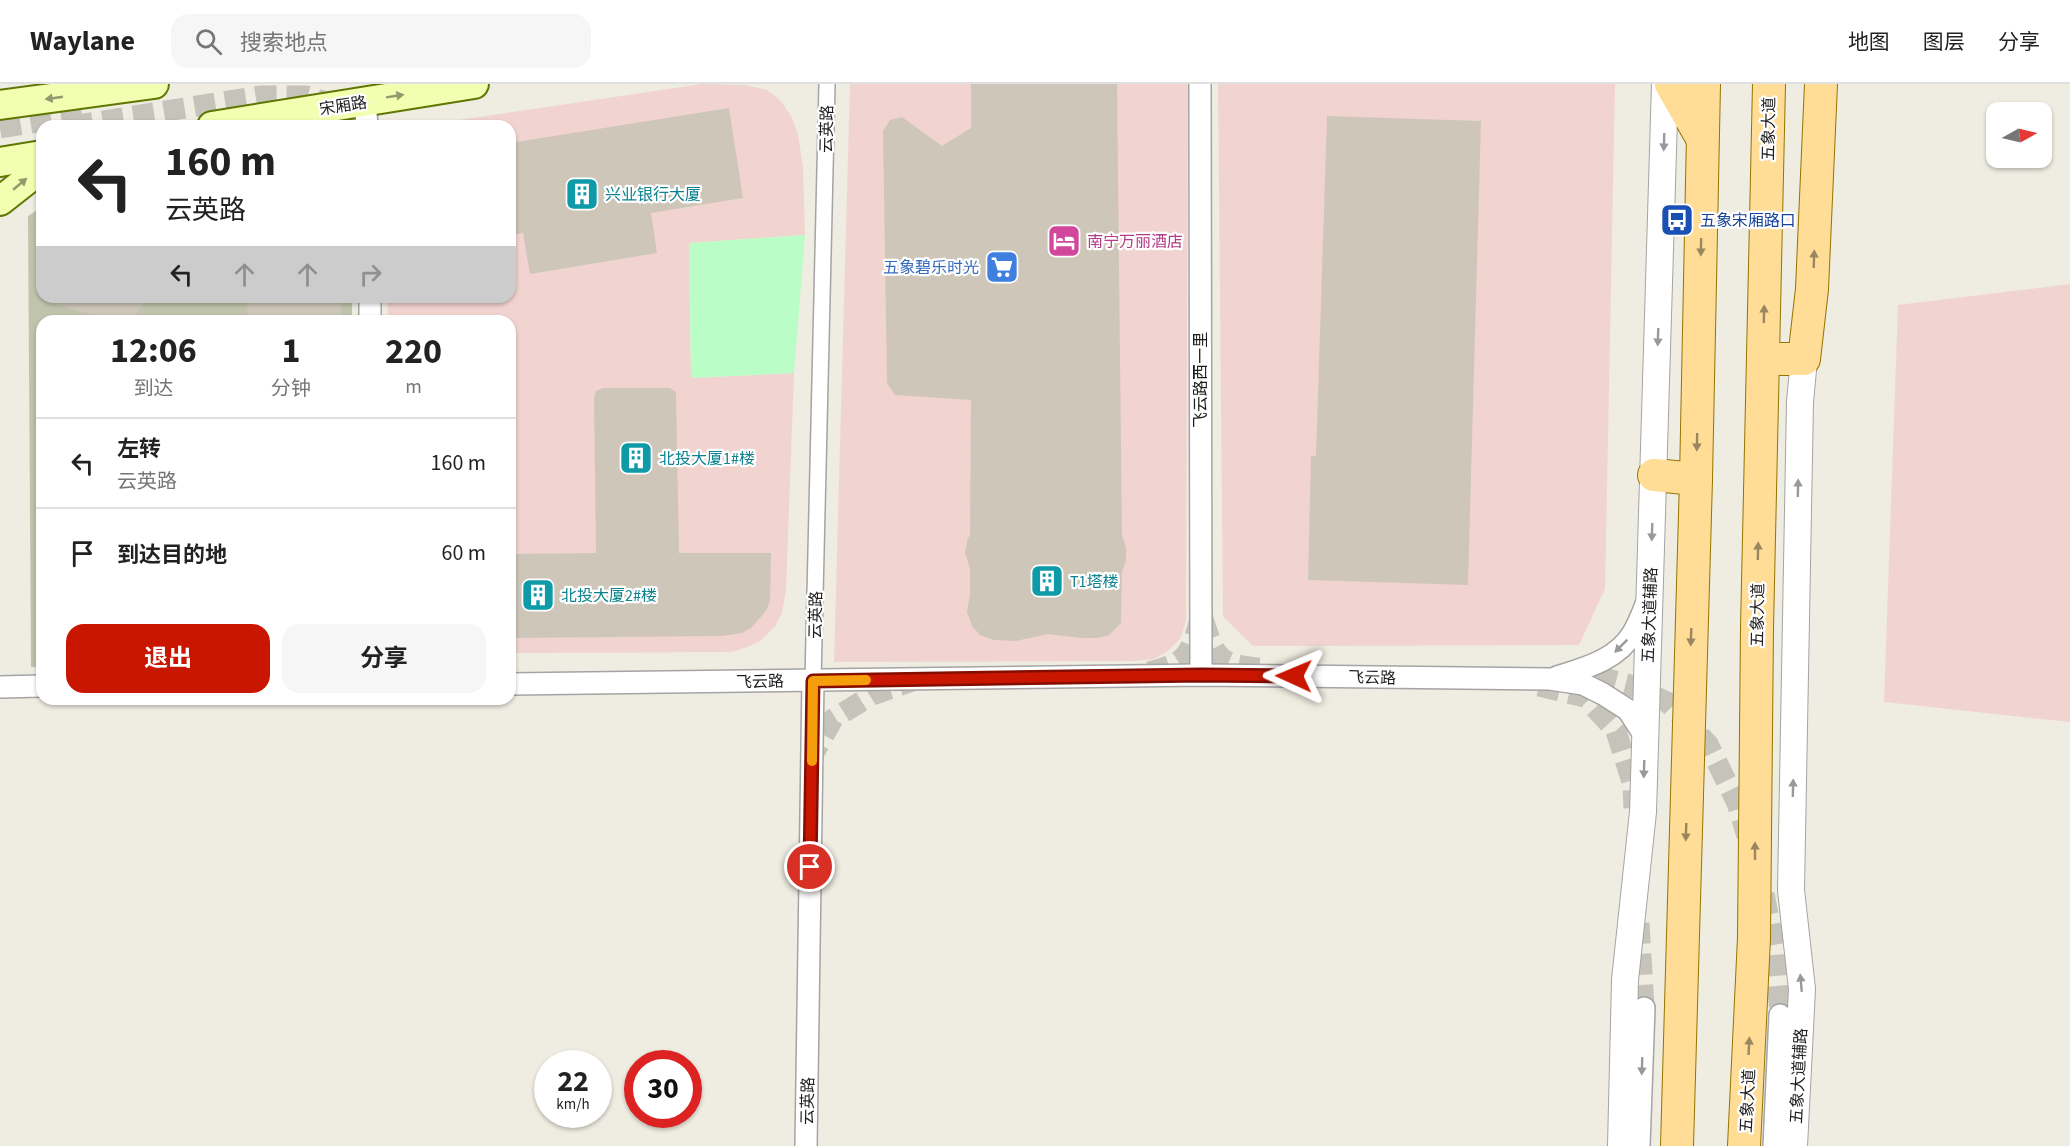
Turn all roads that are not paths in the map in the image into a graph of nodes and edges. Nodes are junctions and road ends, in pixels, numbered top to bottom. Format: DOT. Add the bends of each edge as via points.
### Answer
graph roads {
  1 [pos="154,84"];
  2 [pos="474,84"];
  3 [pos="827,84"];
  4 [pos="1200,84"];
  5 [pos="1665,84"];
  6 [pos="1671,84"];
  7 [pos="1704,84"];
  8 [pos="1769,84"];
  9 [pos="1821,84"];
  10 [pos="0,105"];
  11 [pos="366,113"];
  12 [pos="283,120"];
  13 [pos="1703,139"];
  14 [pos="36,156"];
  15 [pos="0,162"];
  16 [pos="36,173"];
  17 [pos="0,201"];
  18 [pos="1763,359"];
  19 [pos="1804,359"];
  20 [pos="1654,475"];
  21 [pos="1696,479"];
  22 [pos="1650,596"];
  23 [pos="1201,675"];
  24 [pos="1550,679"];
  25 [pos="813,681"];
  26 [pos="516,684"];
  27 [pos="36,686"];
  28 [pos="0,687"];
  29 [pos="1646,736"];
  30 [pos="1644,1008"];
  31 [pos="1780,1016"];
  32 [pos="806,1146"];
  33 [pos="1622,1146"];
  34 [pos="1639,1146"];
  35 [pos="1677,1146"];
  36 [pos="1744,1146"];
  37 [pos="1774,1146"];
  38 [pos="1794,1146"];
  1 -- 10 [label="main road, one-way"];
  11 -- 2 [label="main road, 宋厢路, one-way"];
  3 -- 25 [label="street, 云英路"];
  4 -- 23 [label="street, 飞云路西一里"];
  5 -- 20 [label="street, 五象大道辅路, one-way"];
  6 -- 13 [label="main road"];
  7 -- 13 [label="main road"];
  18 -- 8 [label="main road, 五象大道, one-way"];
  19 -- 9 [label="main road, one-way" via="1812,289"];
  11 -- 12 [label="main road, 宋厢路"];
  13 -- 21 [label="main road, one-way"];
  14 -- 15 [label="main road"];
  17 -- 16 [label="main road, one-way"];
  18 -- 19 [label="main road"];
  36 -- 18 [label="main road, 五象大道, one-way" via="1754,938"];
  38 -- 19 [label="street, 五象大道辅路, one-way" via="1802,989 1791,890"];
  20 -- 21 [label="main road"];
  20 -- 22 [label="street, 五象大道辅路, one-way"];
  21 -- 35 [label="main road, one-way"];
  22 -- 24 [label="street, 飞云路, one-way" via="1633,634 1609,658"];
  22 -- 29 [label="street, 五象大道辅路"];
  23 -- 24 [label="street, 飞云路"];
  23 -- 25 [label="street, 飞云路"];
  24 -- 29 [label="street, 飞云路" via="1583,684 1603,694 1628,710"];
  25 -- 26 [label="street, 飞云路"];
  25 -- 32 [label="street, 云英路"];
  27 -- 28 [label="street"];
  29 -- 33 [label="street, 五象大道辅路, one-way" via="1643,812 1625,980"];
  30 -- 34 [label="street, one-way"];
  31 -- 37 [label="street"];
}
